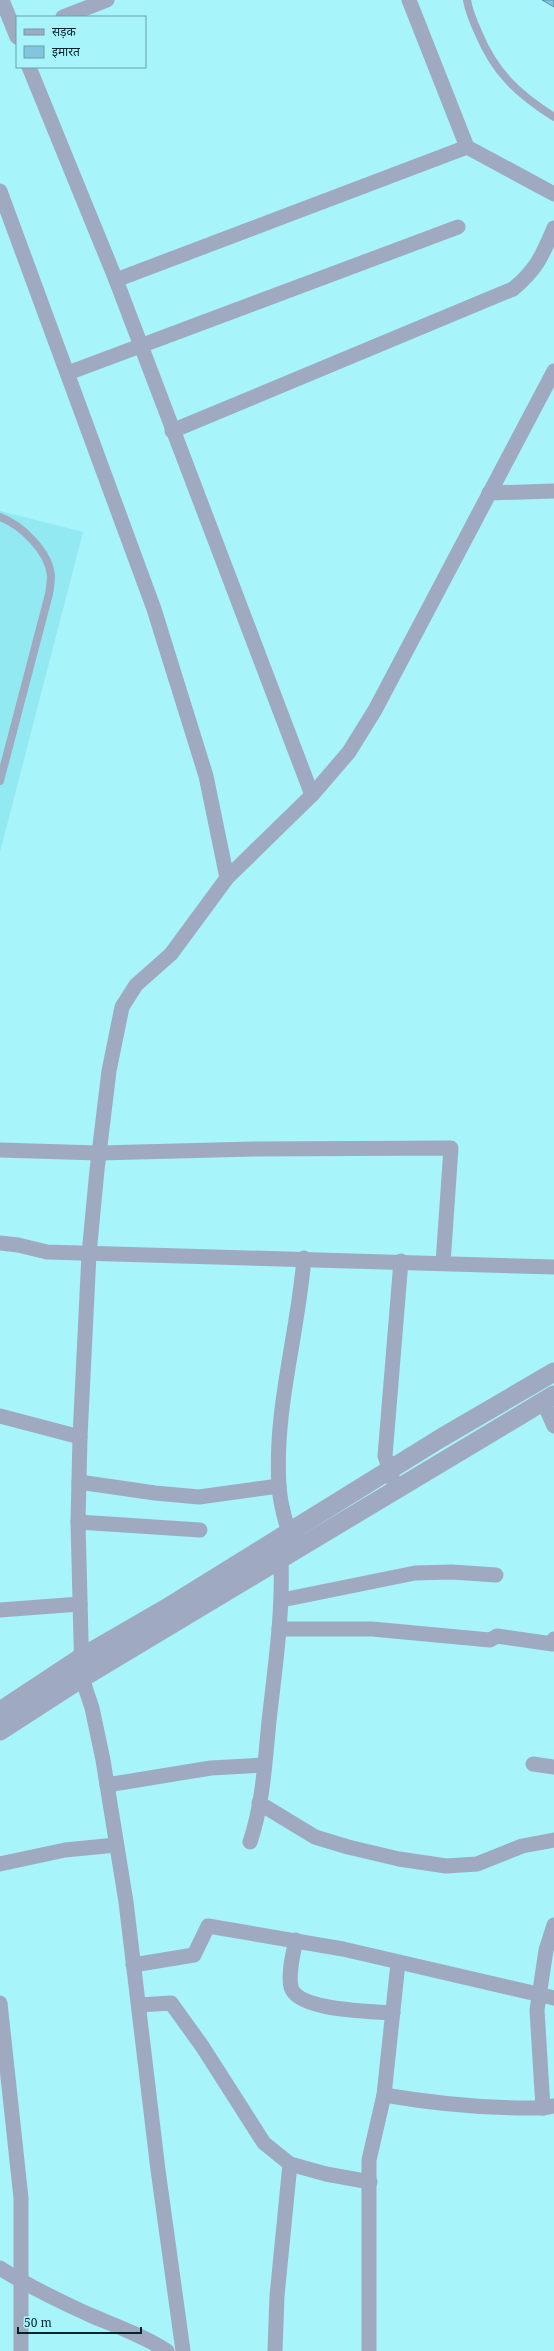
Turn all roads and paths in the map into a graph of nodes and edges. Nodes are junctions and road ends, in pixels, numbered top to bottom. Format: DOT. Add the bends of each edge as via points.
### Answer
graph roads {
  1 [pos="107,0"];
  2 [pos="409,0"];
  3 [pos="467,0"];
  4 [pos="2,3"];
  5 [pos="66,16"];
  6 [pos="16,34"];
  7 [pos="29,68"];
  8 [pos="554,117"];
  9 [pos="467,147"];
  10 [pos="0,192"];
  11 [pos="554,194"];
  12 [pos="458,227"];
  13 [pos="554,228"];
  14 [pos="116,280"];
  15 [pos="141,346"];
  16 [pos="554,371"];
  17 [pos="68,373"];
  18 [pos="172,430"];
  19 [pos="554,491"];
  20 [pos="489,493"];
  21 [pos="0,517"];
  22 [pos="0,781"];
  23 [pos="312,795"];
  24 [pos="227,878"];
  25 [pos="0,1150"];
  26 [pos="99,1153"];
  27 [pos="0,1243"];
  28 [pos="89,1254"];
  29 [pos="304,1258"];
  30 [pos="401,1261"];
  31 [pos="443,1263"];
  32 [pos="554,1267"];
  33 [pos="554,1372"];
  34 [pos="548,1398"];
  35 [pos="0,1416"];
  36 [pos="554,1426"];
  37 [pos="80,1437"];
  38 [pos="390,1470"];
  39 [pos="79,1482"];
  40 [pos="279,1486"];
  41 [pos="396,1489"];
  42 [pos="78,1522"];
  43 [pos="200,1530"];
  44 [pos="288,1548"];
  45 [pos="496,1575"];
  46 [pos="282,1600"];
  47 [pos="80,1604"];
  48 [pos="0,1610"];
  49 [pos="279,1629"];
  50 [pos="554,1643"];
  51 [pos="82,1657"];
  52 [pos="82,1678"];
  53 [pos="0,1711"];
  54 [pos="0,1731"];
  55 [pos="533,1764"];
  56 [pos="264,1766"];
  57 [pos="554,1767"];
  58 [pos="107,1786"];
  59 [pos="259,1803"];
  60 [pos="554,1840"];
  61 [pos="250,1842"];
  62 [pos="116,1845"];
  63 [pos="0,1864"];
  64 [pos="554,1925"];
  65 [pos="296,1940"];
  66 [pos="398,1963"];
  67 [pos="133,1965"];
  68 [pos="547,1996"];
  69 [pos="0,2003"];
  70 [pos="138,2005"];
  71 [pos="393,2013"];
  72 [pos="384,2095"];
  73 [pos="549,2107"];
  74 [pos="290,2164"];
  75 [pos="370,2182"];
  76 [pos="0,2268"];
  77 [pos="21,2282"];
  78 [pos="21,2351"];
  79 [pos="167,2351"];
  80 [pos="184,2351"];
  81 [pos="275,2351"];
  82 [pos="369,2351"];
  1 -- 5 [label="street"];
  2 -- 9 [label="street"];
  3 -- 8 [label="lane" via="468,10 485,49 501,74 524,98"];
  4 -- 6 [label="street"];
  7 -- 14 [label="street"];
  9 -- 11 [label="street"];
  9 -- 14 [label="street"];
  10 -- 17 [label="street"];
  12 -- 15 [label="street"];
  13 -- 18 [label="street" via="538,264 528,277 513,289"];
  14 -- 15 [label="street"];
  15 -- 17 [label="street"];
  15 -- 18 [label="street"];
  16 -- 20 [label="street"];
  17 -- 24 [label="street" via="159,624 206,776"];
  18 -- 23 [label="street"];
  19 -- 20 [label="street"];
  20 -- 23 [label="street" via="375,710 349,752"];
  21 -- 22 [label="lane" via="9,520 29,537 46,559 51,575 49,594"];
  23 -- 24 [label="street"];
  24 -- 26 [label="street" via="171,954 136,985 122,1007 109,1071"];
  25 -- 26 [label="street"];
  26 -- 28 [label="street"];
  26 -- 31 [label="street" via="451,1148"];
  27 -- 28 [label="street" via="18,1244 47,1252"];
  28 -- 29 [label="street"];
  28 -- 37 [label="street"];
  29 -- 30 [label="street"];
  29 -- 40 [label="street" via="301,1296 283,1402"];
  30 -- 31 [label="street"];
  30 -- 38 [label="street" via="385,1456"];
  31 -- 32 [label="street"];
  33 -- 38 [label="street"];
  34 -- 36 [label="street"];
  34 -- 41 [label="street"];
  35 -- 37 [label="street"];
  37 -- 39 [label="street"];
  38 -- 41 [label="street"];
  38 -- 44 [label="street"];
  39 -- 40 [label="street" via="199,1497"];
  39 -- 42 [label="street"];
  40 -- 44 [label="street"];
  41 -- 44 [label="street"];
  42 -- 43 [label="street"];
  42 -- 47 [label="street"];
  44 -- 46 [label="street"];
  44 -- 51 [label="street"];
  44 -- 52 [label="street"];
  45 -- 46 [label="street" via="452,1572 415,1574"];
  46 -- 49 [label="street"];
  47 -- 48 [label="street"];
  47 -- 51 [label="street"];
  49 -- 50 [label="street" via="372,1629 490,1640 497,1636"];
  49 -- 56 [label="street"];
  51 -- 52 [label="street"];
  51 -- 53 [label="street"];
  52 -- 54 [label="street"];
  52 -- 58 [label="street" via="92,1708"];
  55 -- 57 [label="street"];
  56 -- 58 [label="street" via="211,1768"];
  56 -- 59 [label="street"];
  58 -- 62 [label="street"];
  59 -- 60 [label="street" via="315,1837 399,1859 446,1866 477,1864 522,1846"];
  59 -- 61 [label="street"];
  62 -- 63 [label="street" via="65,1850"];
  62 -- 67 [label="street"];
  64 -- 68 [label="street" via="546,1950"];
  65 -- 66 [label="street"];
  65 -- 67 [label="street" via="208,1926 194,1955"];
  65 -- 71 [label="street" via="291,1988 298,1996 307,2002 322,2006"];
  66 -- 68 [label="street"];
  66 -- 71 [label="street"];
  67 -- 70 [label="street"];
  68 -- 73 [label="street" via="537,2010"];
  69 -- 77 [label="street" via="21,2198"];
  70 -- 74 [label="street" via="171,2003 202,2046 264,2143"];
  70 -- 80 [label="street"];
  71 -- 72 [label="street"];
  72 -- 73 [label="street" via="497,2109"];
  72 -- 75 [label="street" via="369,2160"];
  74 -- 75 [label="street"];
  74 -- 81 [label="street" via="277,2296"];
  75 -- 82 [label="street"];
  76 -- 77 [label="street"];
  77 -- 78 [label="street"];
  77 -- 79 [label="street" via="88,2314 147,2338"];
}
